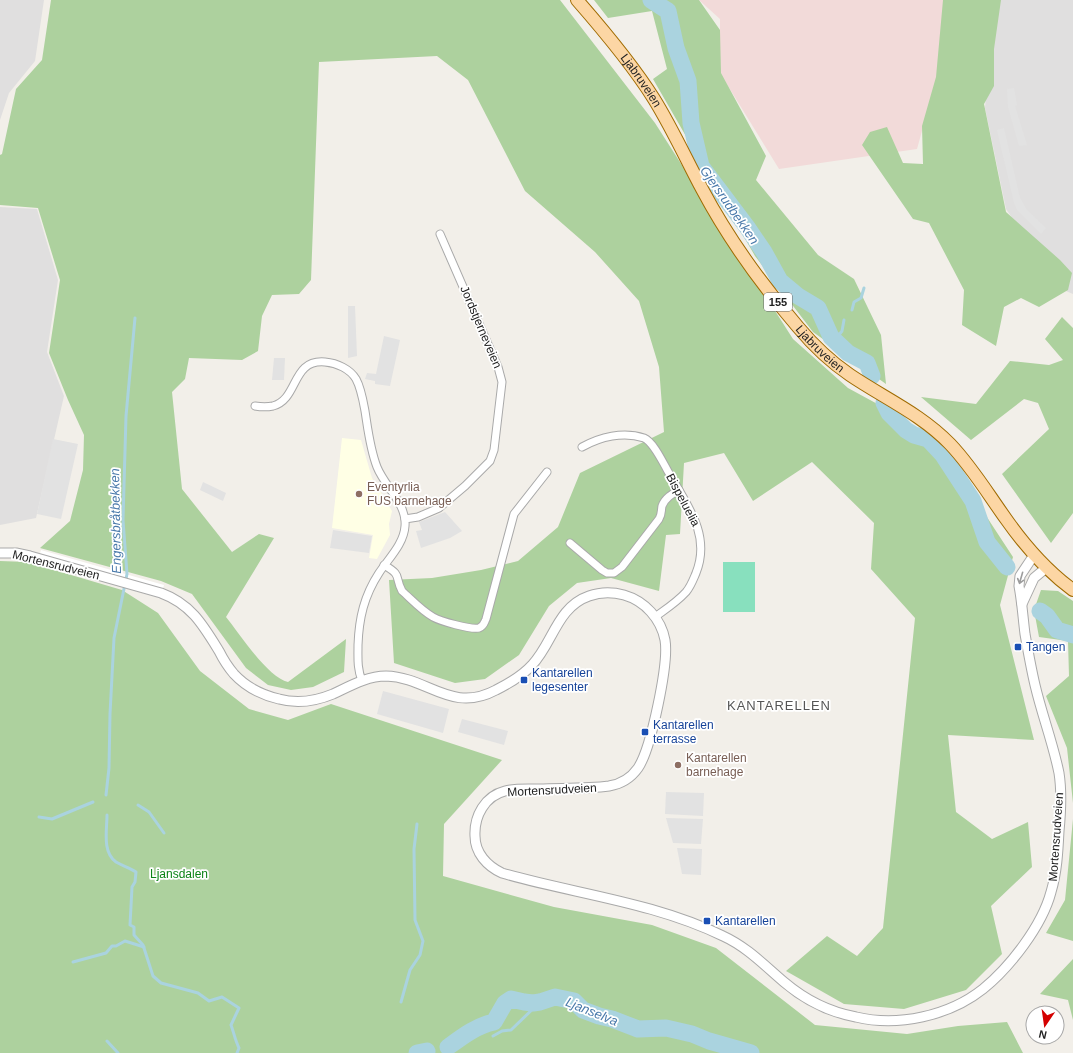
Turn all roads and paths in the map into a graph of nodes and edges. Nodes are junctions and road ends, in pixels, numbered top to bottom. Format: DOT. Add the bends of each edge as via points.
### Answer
graph roads {
  1 [pos="578,0"];
  2 [pos="440,234"];
  3 [pos="255,406"];
  4 [pos="582,447"];
  5 [pos="547,472"];
  6 [pos="679,490"];
  7 [pos="405,519"];
  8 [pos="570,543"];
  9 [pos="0,553"];
  10 [pos="1034,555"];
  11 [pos="384,565"];
  12 [pos="1046,568"];
  13 [pos="1073,590"];
  14 [pos="1022,604"];
  15 [pos="655,617"];
  16 [pos="362,680"];
  1 -- 10 [label="main road, Ljabruveien / 155" via="654,98 712,207 789,316 840,368 907,409 950,444"];
  2 -- 7 [label="street, Jordstjerneveien" via="502,376 501,394 494,450 489,464 439,508"];
  3 -- 7 [label="street" via="267,407 278,404 289,393 302,370 311,364 326,362 348,370 360,387 373,456 387,486 403,510"];
  4 -- 6 [label="street, Bispeluelia" via="604,437 622,436 648,440"];
  5 -- 11 [label="street" via="514,514 484,625 472,628 431,616 402,591 398,576"];
  6 -- 8 [label="street" via="665,501 659,519 622,567 614,573 602,570"];
  6 -- 15 [label="street, Bispeluelia" via="698,526 701,554 698,568 687,591"];
  7 -- 11 [label="street" via="402,538"];
  9 -- 16 [label="street, Mortensrudveien" via="39,558 161,593 179,601 204,627 233,673 262,694 280,700 305,701 327,696"];
  10 -- 12 [label="main road, Ljabruveien / 155"];
  10 -- 14 [label="street, Mortensrudveien, one-way" via="1019,579"];
  11 -- 16 [label="street" via="370,588 361,613 358,667"];
  12 -- 13 [label="main road, Ljabruveien / 155"];
  12 -- 14 [label="street" via="1034,578"];
  14 -- 15 [label="street, Mortensrudveien" via="1032,674 1056,762 1060,788 1057,860 1051,893 1044,911 1020,949 990,983 968,999 941,1011 900,1020 870,1020 830,1010 805,998 754,955 714,932 650,910 502,872 488,864 480,854 475,840 477,818 488,801 498,794 522,789 616,785 626,780 639,766 649,743 665,661 665,640"];
  15 -- 16 [label="street, Mortensrudveien" via="638,602 623,595 607,593 584,598 567,610 529,668 496,690 476,697 451,697 396,677 379,676"];
}
